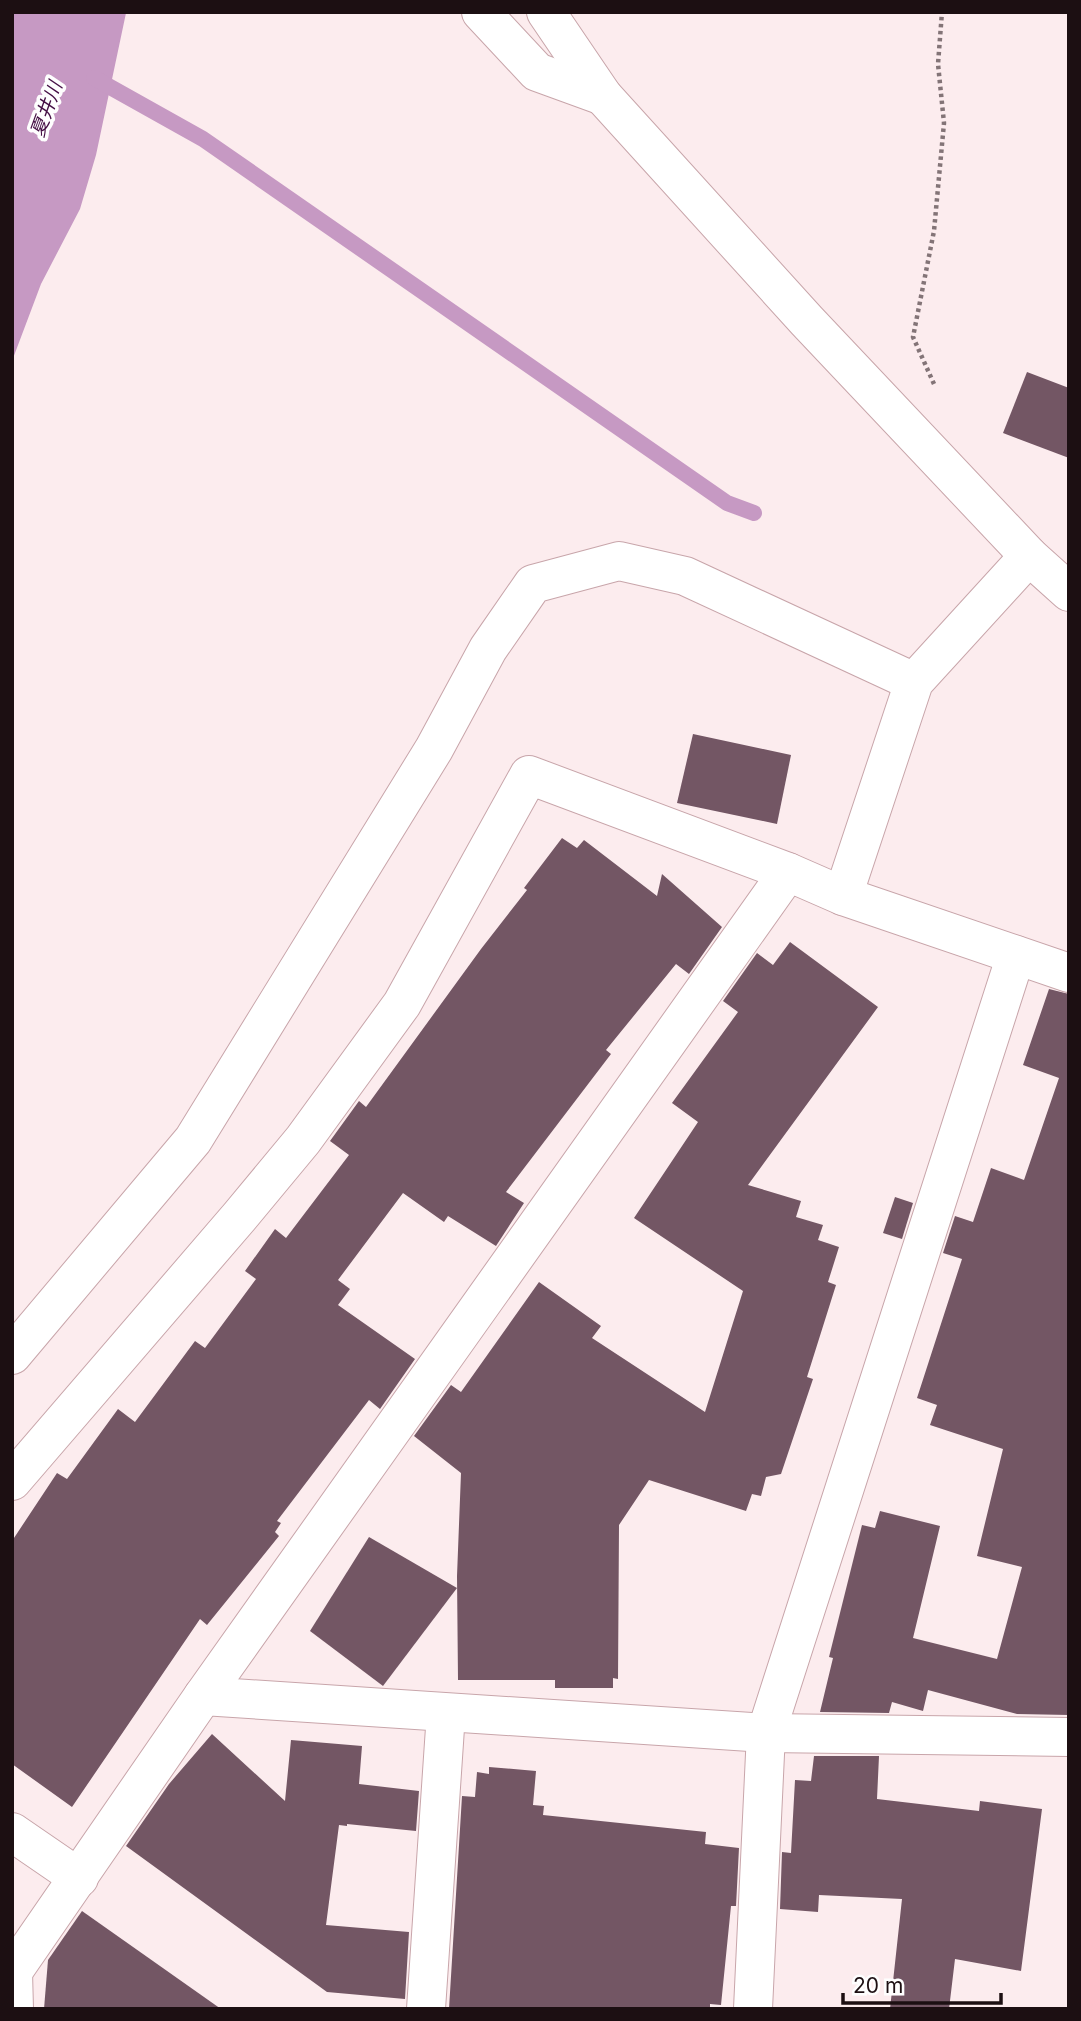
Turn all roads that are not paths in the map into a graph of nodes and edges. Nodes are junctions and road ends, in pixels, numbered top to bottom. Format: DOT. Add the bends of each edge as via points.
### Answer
graph roads {
  1 [pos="481,12"];
  2 [pos="546,12"];
  3 [pos="603,96"];
  4 [pos="1029,556"];
  5 [pos="1069,592"];
  6 [pos="914,682"];
  7 [pos="788,872"];
  8 [pos="843,896"];
  9 [pos="1016,955"];
  10 [pos="1069,973"];
  11 [pos="12,1355"];
  12 [pos="12,1481"];
  13 [pos="203,1696"];
  14 [pos="446,1713"];
  15 [pos="766,1733"];
  16 [pos="1069,1737"];
  17 [pos="12,1832"];
  18 [pos="79,1878"];
  19 [pos="13,1973"];
  20 [pos="14,2009"];
  21 [pos="426,2009"];
  22 [pos="753,2009"];
  1 -- 3 [label="street" via="537,72"];
  2 -- 3 [label="street"];
  3 -- 4 [label="street"];
  4 -- 5 [label="street"];
  4 -- 6 [label="street"];
  6 -- 8 [label="street"];
  6 -- 11 [label="street" via="685,576 619,561 533,583 488,649 434,749 193,1140"];
  7 -- 8 [label="street"];
  7 -- 12 [label="street" via="529,775 402,1004 372,1046 303,1140"];
  7 -- 13 [label="street"];
  8 -- 9 [label="street"];
  9 -- 10 [label="street"];
  9 -- 15 [label="street"];
  13 -- 14 [label="street"];
  13 -- 18 [label="street"];
  14 -- 15 [label="street"];
  14 -- 21 [label="street"];
  15 -- 16 [label="street"];
  15 -- 22 [label="street"];
  17 -- 18 [label="street"];
  18 -- 19 [label="street"];
  19 -- 20 [label="street"];
}
